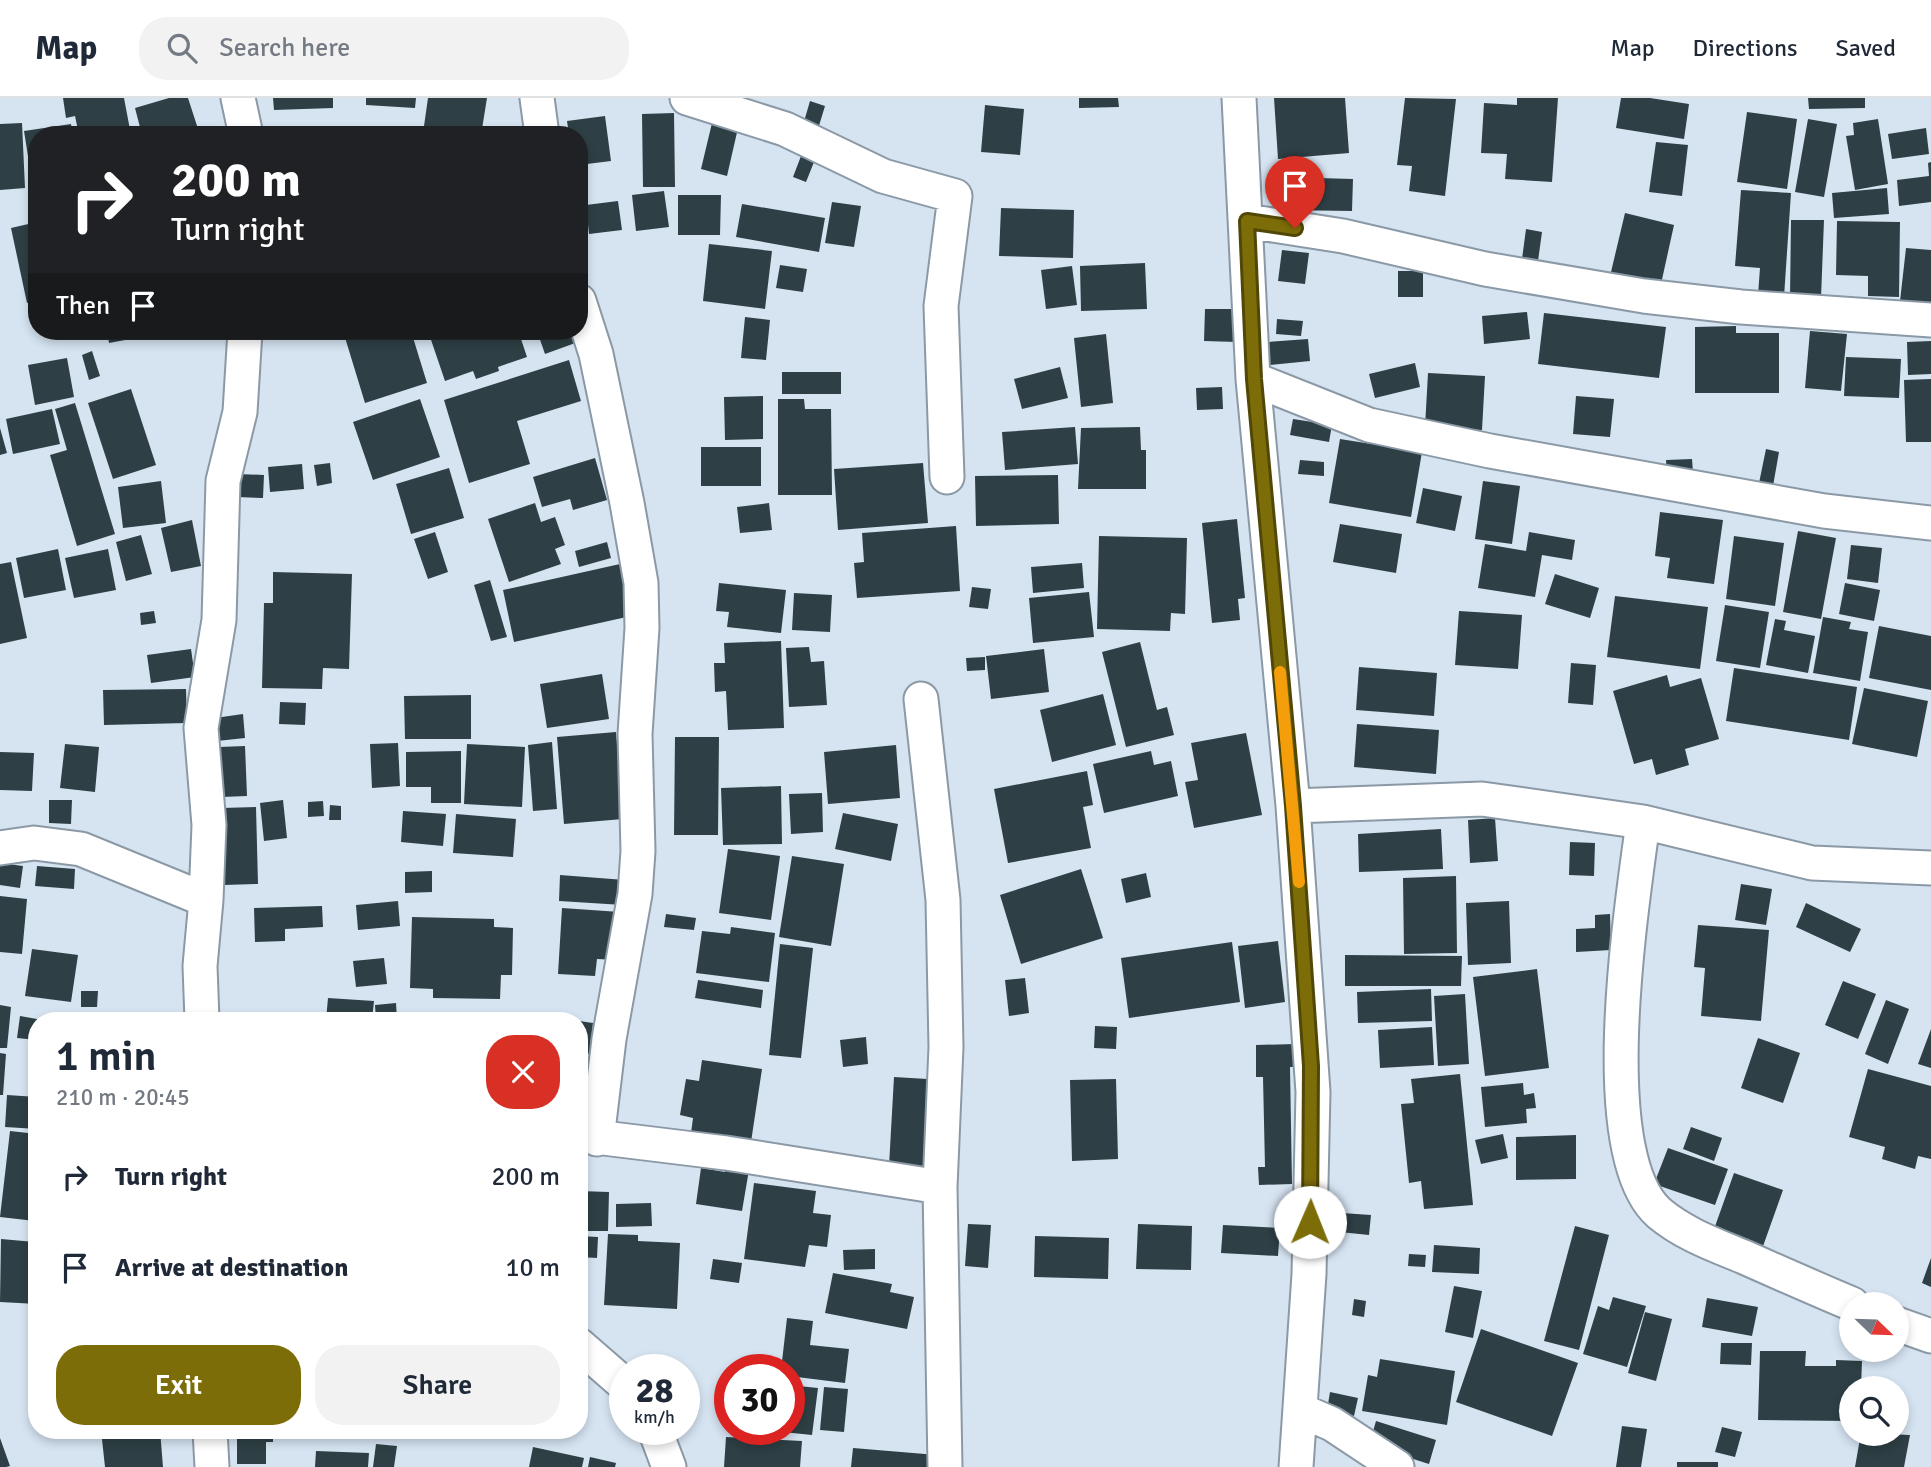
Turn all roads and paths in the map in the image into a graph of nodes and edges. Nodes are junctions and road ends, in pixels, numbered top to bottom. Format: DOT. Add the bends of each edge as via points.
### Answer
graph roads {
  1 [pos="238,98"];
  2 [pos="537,98"];
  3 [pos="687,98"];
  4 [pos="1239,98"];
  5 [pos="244,126"];
  6 [pos="541,126"];
  7 [pos="1247,221"];
  8 [pos="1931,320"];
  9 [pos="588,330"];
  10 [pos="244,340"];
  11 [pos="1254,379"];
  12 [pos="947,477"];
  13 [pos="1931,523"];
  14 [pos="921,699"];
  15 [pos="1293,806"];
  16 [pos="1643,822"];
  17 [pos="0,848"];
  18 [pos="1931,867"];
  19 [pos="206,900"];
  20 [pos="202,1012"];
  21 [pos="588,1137"];
  22 [pos="940,1188"];
  23 [pos="1839,1298"];
  24 [pos="1909,1328"];
  25 [pos="1931,1336"];
  26 [pos="588,1353"];
  27 [pos="609,1371"];
  28 [pos="1302,1411"];
  29 [pos="210,1439"];
  30 [pos="661,1445"];
  31 [pos="212,1467"];
  32 [pos="669,1467"];
  33 [pos="945,1467"];
  34 [pos="1296,1467"];
  35 [pos="1397,1467"];
  1 -- 5 [label="street"];
  2 -- 6 [label="street"];
  3 -- 12 [label="street" via="785,129 883,176 955,196 941,306"];
  4 -- 7 [label="street"];
  7 -- 8 [label="street" via="1644,296"];
  7 -- 11 [label="street"];
  9 -- 21 [label="street" via="624,489 641,617 635,894"];
  10 -- 19 [label="street" via="240,412 223,481 219,620 201,728 209,825"];
  11 -- 13 [label="street" via="1369,425 1476,448 1824,511"];
  11 -- 15 [label="street"];
  14 -- 22 [label="street" via="943,900 946,1047"];
  15 -- 16 [label="street" via="1482,799"];
  15 -- 28 [label="street" via="1312,1092"];
  16 -- 18 [label="street" via="1812,863"];
  16 -- 23 [label="street" via="1619,1059 1633,1170 1657,1211 1686,1232"];
  17 -- 19 [label="street" via="34,844 80,849"];
  19 -- 20 [label="street"];
  21 -- 22 [label="street" via="726,1153"];
  22 -- 33 [label="street"];
  24 -- 25 [label="street"];
  26 -- 27 [label="street"];
  28 -- 34 [label="street"];
  28 -- 35 [label="street" via="1332,1424"];
  29 -- 31 [label="street"];
  30 -- 32 [label="street"];
}
